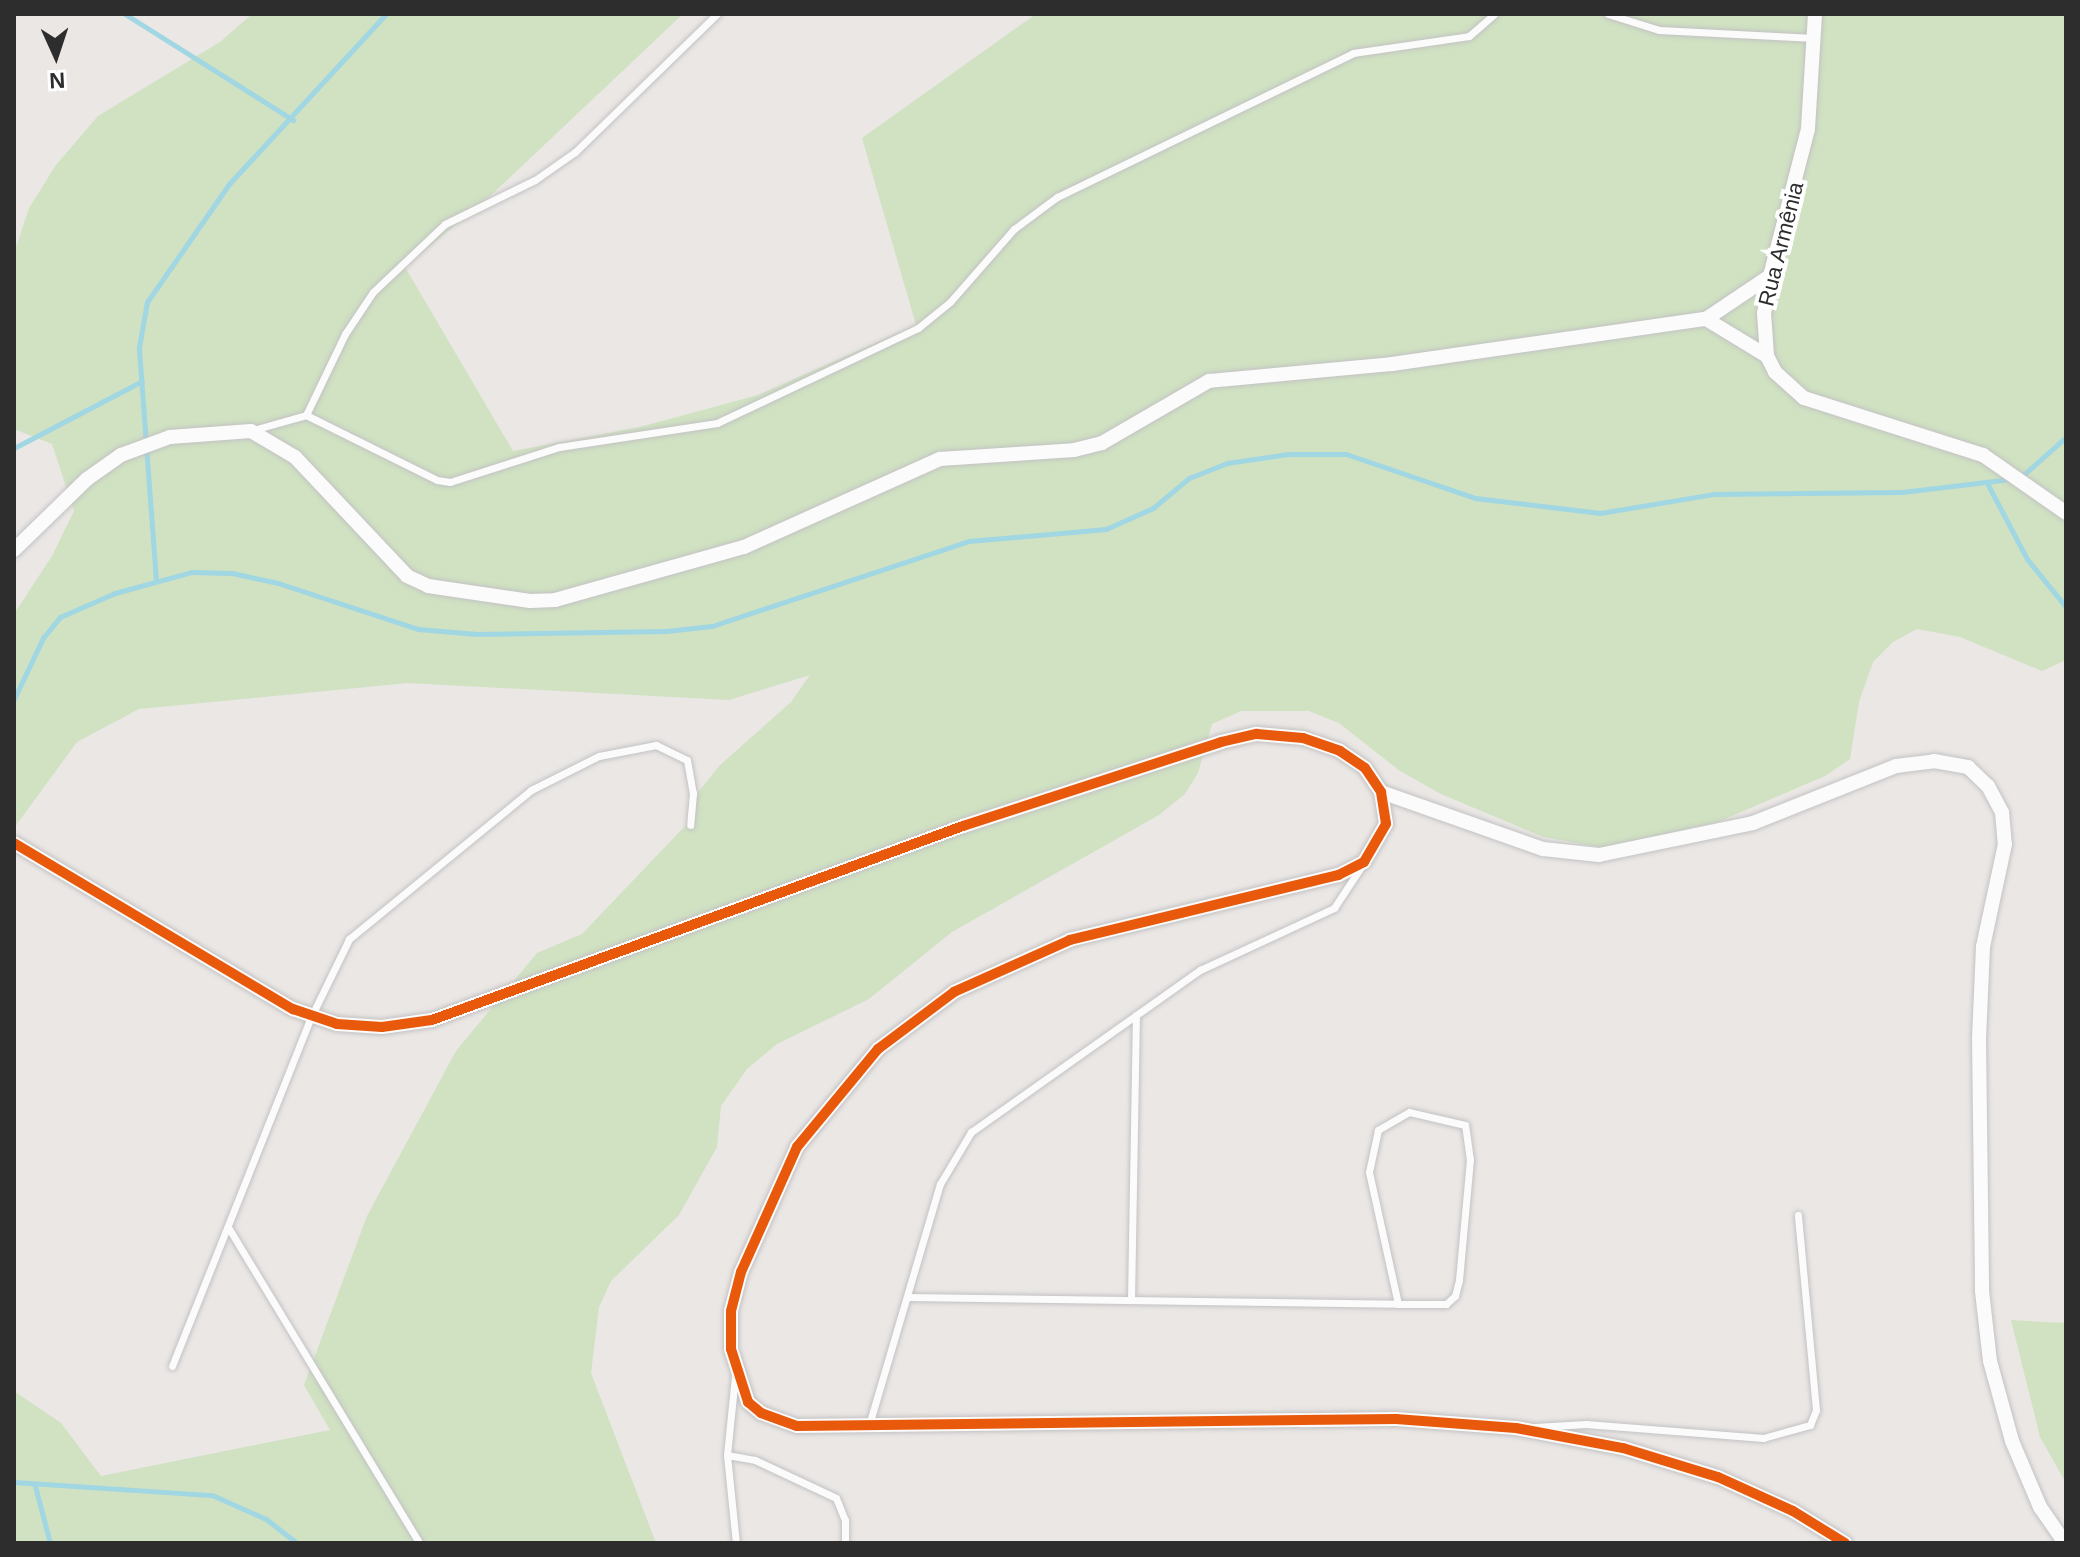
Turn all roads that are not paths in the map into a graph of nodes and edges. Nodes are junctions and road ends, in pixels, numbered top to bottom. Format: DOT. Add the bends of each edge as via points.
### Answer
graph roads {
  1 [pos="717,14"];
  2 [pos="1494,14"];
  3 [pos="1608,14"];
  4 [pos="1815,14"];
  5 [pos="1817,39"];
  6 [pos="1770,276"];
  7 [pos="1706,319"];
  8 [pos="1767,356"];
  9 [pos="306,415"];
  10 [pos="251,431"];
  11 [pos="2062,509"];
  12 [pos="14,550"];
  13 [pos="1381,792"];
  14 [pos="690,825"];
  15 [pos="14,843"];
  16 [pos="1364,862"];
  17 [pos="312,1015"];
  18 [pos="1136,1015"];
  19 [pos="1798,1215"];
  20 [pos="228,1226"];
  21 [pos="908,1297"];
  22 [pos="1131,1300"];
  23 [pos="1398,1304"];
  24 [pos="172,1366"];
  25 [pos="735,1376"];
  26 [pos="868,1427"];
  27 [pos="1516,1428"];
  28 [pos="727,1455"];
  29 [pos="419,1543"];
  30 [pos="736,1543"];
  31 [pos="845,1543"];
  32 [pos="1845,1543"];
  33 [pos="2065,1543"];
  1 -- 9 [label="lane" via="575,152 535,180 445,224 373,292 345,334"];
  2 -- 9 [label="lane" via="1469,36 1353,53 1057,197 1014,229 950,302 918,328 717,423 559,447 450,482"];
  3 -- 5 [label="lane" via="1659,30"];
  4 -- 5 [label="street, Rua Armênia"];
  5 -- 6 [label="street, Rua Armênia" via="1808,129"];
  6 -- 7 [label="street"];
  6 -- 8 [label="street, Rua Armênia" via="1764,313"];
  7 -- 8 [label="street"];
  7 -- 10 [label="street" via="1392,364 1209,381 1102,443 1074,450 940,459 744,547 540,601 428,586 407,576 311,472"];
  8 -- 11 [label="street" via="1775,372 1804,398 1983,455"];
  9 -- 10 [label="lane"];
  10 -- 12 [label="street" via="170,437 121,455 87,479"];
  13 -- 16 [label="street" via="1386,824"];
  13 -- 17 [label="street" via="1365,768 1340,751 1303,738 1257,734 1233,739 963,826 432,1020 382,1027 337,1024"];
  13 -- 33 [label="street" via="1543,849 1599,855 1753,823 1896,766 1934,761 1968,767 1988,786 2002,812 2005,844 1983,947 1982,1291 1990,1361 2012,1441 2040,1507"];
  14 -- 17 [label="lane" via="687,760 656,745 599,756 531,790 349,939"];
  15 -- 17 [label="street" via="293,1009"];
  16 -- 18 [label="lane" via="1334,908 1230,952"];
  16 -- 25 [label="street" via="1338,875 1070,940 980,979 911,1021 878,1049 797,1147 741,1272 731,1311"];
  17 -- 20 [label="lane"];
  18 -- 21 [label="lane" via="971,1132 956,1150 940,1184"];
  18 -- 22 [label="lane"];
  19 -- 27 [label="lane" via="1816,1410 1810,1425 1763,1438 1586,1424"];
  20 -- 24 [label="lane"];
  20 -- 29 [label="lane"];
  21 -- 22 [label="lane"];
  21 -- 26 [label="lane"];
  22 -- 23 [label="lane"];
  23 -- 23 [label="lane" via="1446,1304 1455,1296 1470,1160 1465,1125 1409,1112 1378,1130 1369,1172"];
  25 -- 26 [label="street" via="748,1402 775,1420 797,1426"];
  25 -- 28 [label="lane"];
  26 -- 27 [label="street" via="1396,1419"];
  27 -- 32 [label="street" via="1623,1448 1718,1477 1793,1511"];
  28 -- 30 [label="lane"];
  28 -- 31 [label="lane" via="755,1460 836,1498 845,1520"];
}
